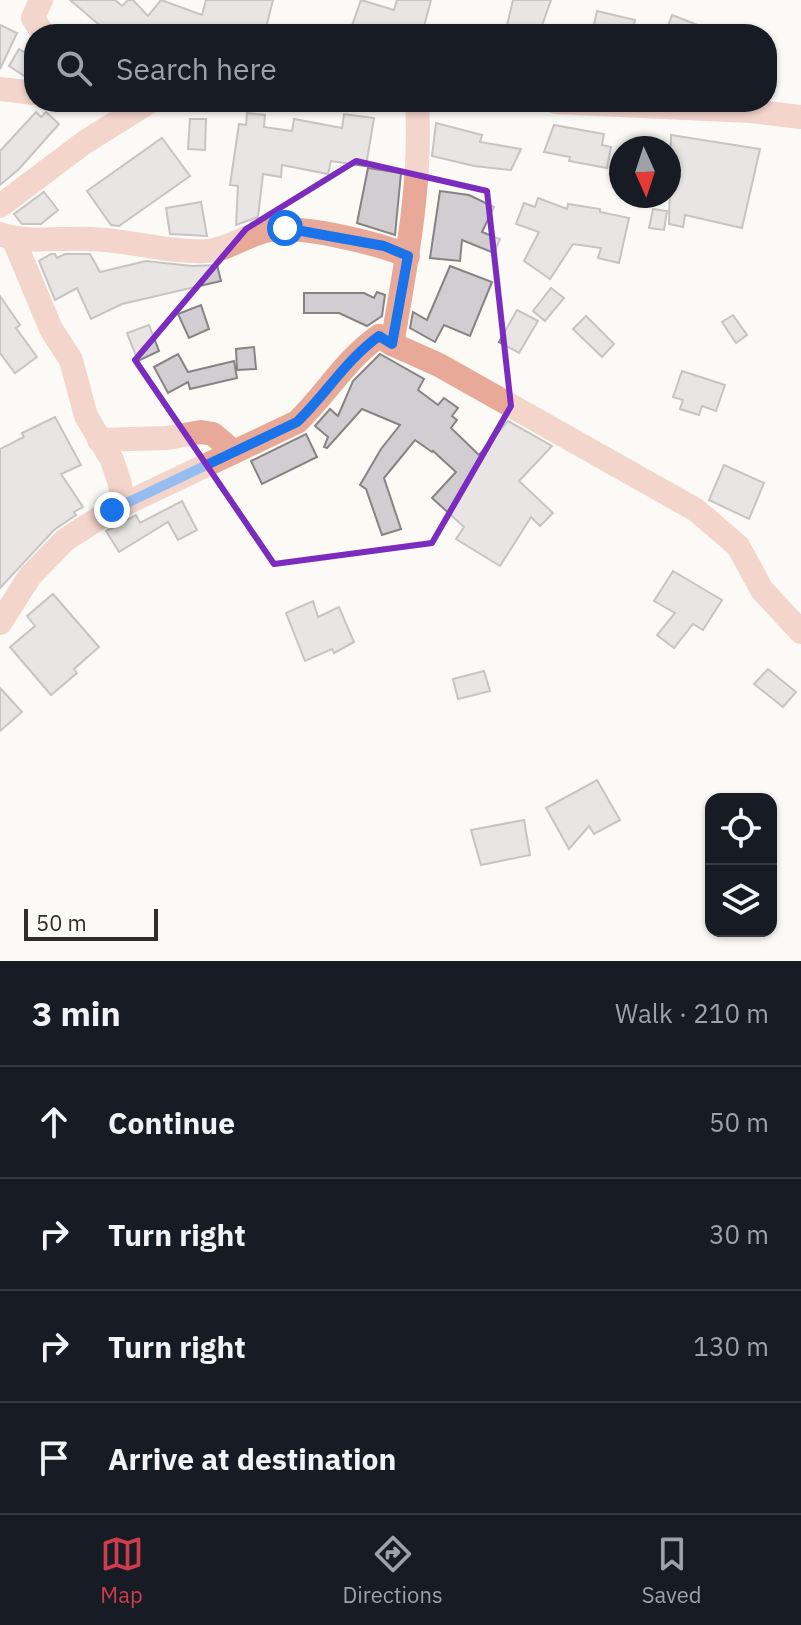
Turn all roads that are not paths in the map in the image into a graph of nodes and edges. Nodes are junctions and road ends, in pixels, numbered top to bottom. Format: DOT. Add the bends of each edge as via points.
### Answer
graph roads {
  1 [pos="41,0"];
  2 [pos="37,24"];
  3 [pos="133,112"];
  4 [pos="418,112"];
  5 [pos="758,112"];
  6 [pos="801,117"];
  7 [pos="0,206"];
  8 [pos="7,236"];
  9 [pos="408,256"];
  10 [pos="392,344"];
  11 [pos="99,440"];
  12 [pos="234,452"];
  13 [pos="122,505"];
  14 [pos="0,623"];
  15 [pos="801,632"];
  1 -- 2 [label="street" via="33,18"];
  3 -- 7 [label="street"];
  4 -- 9 [label="street" via="420,143"];
  5 -- 6 [label="street"];
  8 -- 9 [label="street" via="94,239 183,252 212,251 285,228 384,246"];
  8 -- 11 [label="street" via="71,360 86,416"];
  9 -- 10 [label="street"];
  10 -- 12 [label="street" via="379,336 356,352 297,422"];
  10 -- 15 [label="street" via="439,365 696,510 738,546 762,590"];
  11 -- 12 [label="street" via="201,432 213,434"];
  11 -- 13 [label="street" via="112,460"];
  12 -- 13 [label="street"];
  13 -- 14 [label="street" via="65,540 30,576"];
}
